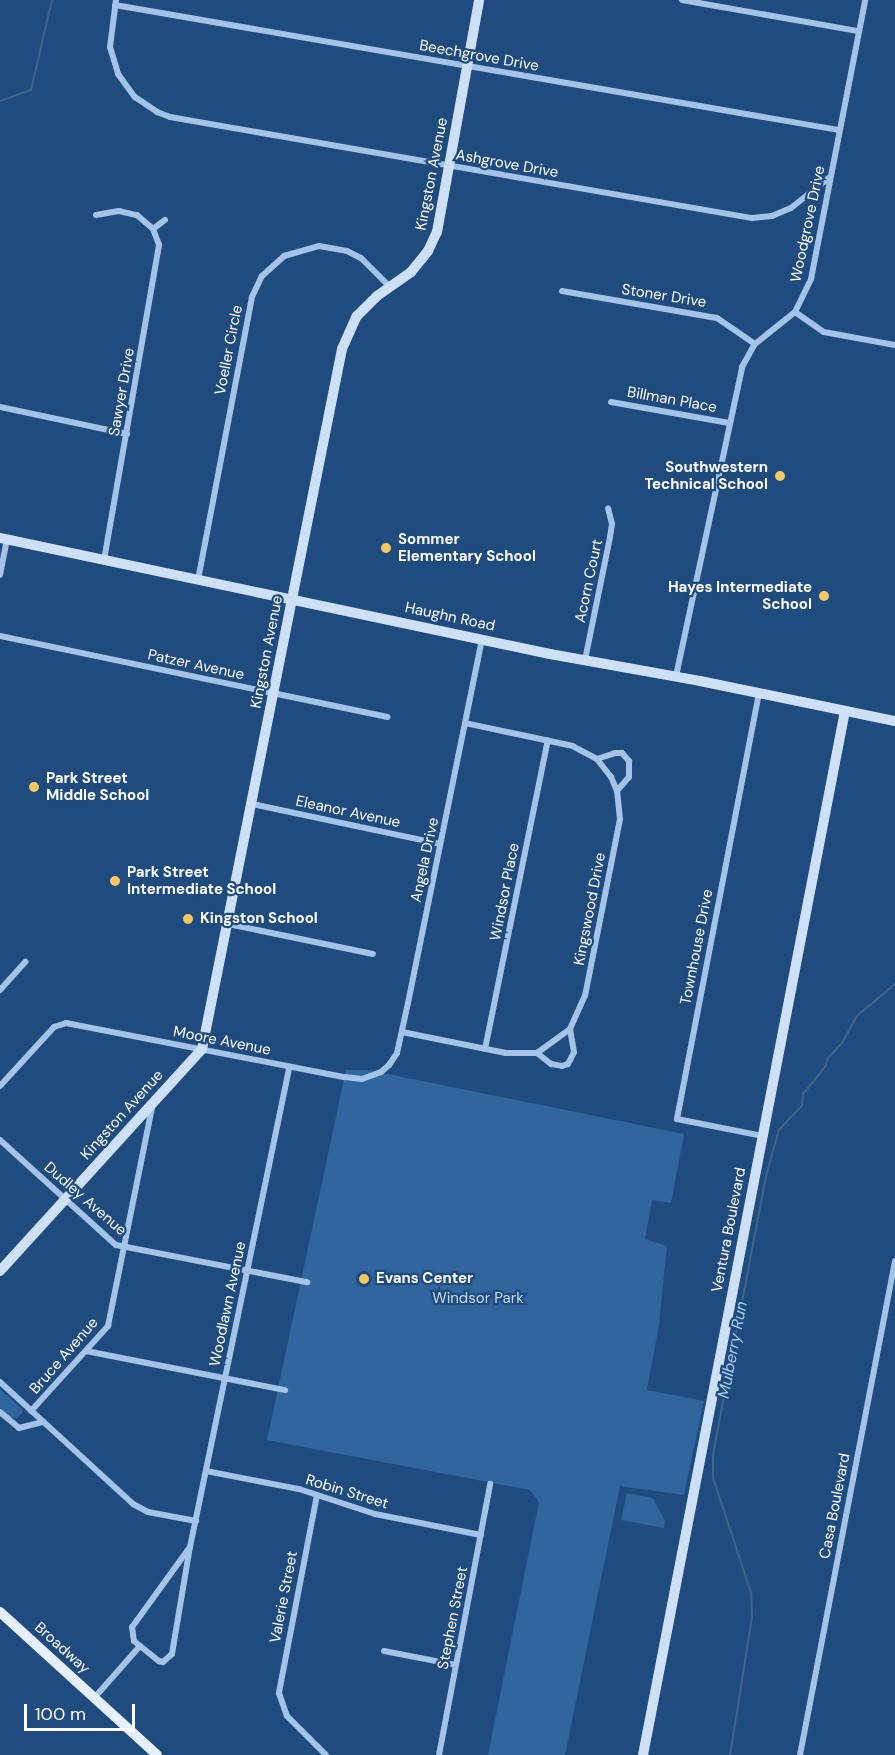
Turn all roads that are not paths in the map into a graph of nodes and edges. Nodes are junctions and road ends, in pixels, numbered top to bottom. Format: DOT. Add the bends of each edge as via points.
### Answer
graph roads {
  1 [pos="479,0"];
  2 [pos="682,0"];
  3 [pos="864,0"];
  4 [pos="115,2"];
  5 [pos="858,31"];
  6 [pos="467,66"];
  7 [pos="839,130"];
  8 [pos="450,166"];
  9 [pos="830,177"];
  10 [pos="96,215"];
  11 [pos="165,220"];
  12 [pos="153,229"];
  13 [pos="390,287"];
  14 [pos="562,291"];
  15 [pos="795,312"];
  16 [pos="755,344"];
  17 [pos="895,345"];
  18 [pos="611,402"];
  19 [pos="0,407"];
  20 [pos="729,423"];
  21 [pos="127,434"];
  22 [pos="608,508"];
  23 [pos="4,539"];
  24 [pos="104,560"];
  25 [pos="0,575"];
  26 [pos="198,580"];
  27 [pos="292,600"];
  28 [pos="0,636"];
  29 [pos="482,639"];
  30 [pos="585,660"];
  31 [pos="676,676"];
  32 [pos="759,693"];
  33 [pos="274,694"];
  34 [pos="845,711"];
  35 [pos="388,717"];
  36 [pos="895,721"];
  37 [pos="465,723"];
  38 [pos="548,740"];
  39 [pos="597,759"];
  40 [pos="616,791"];
  41 [pos="252,804"];
  42 [pos="440,844"];
  43 [pos="228,924"];
  44 [pos="373,954"];
  45 [pos="25,962"];
  46 [pos="0,990"];
  47 [pos="570,1029"];
  48 [pos="402,1032"];
  49 [pos="202,1049"];
  50 [pos="485,1049"];
  51 [pos="537,1053"];
  52 [pos="289,1067"];
  53 [pos="374,1075"];
  54 [pos="0,1086"];
  55 [pos="153,1104"];
  56 [pos="763,1136"];
  57 [pos="0,1140"];
  58 [pos="66,1199"];
  59 [pos="124,1246"];
  60 [pos="895,1261"];
  61 [pos="247,1270"];
  62 [pos="0,1271"];
  63 [pos="307,1282"];
  64 [pos="86,1351"];
  65 [pos="225,1378"];
  66 [pos="0,1382"];
  67 [pos="285,1390"];
  68 [pos="31,1411"];
  69 [pos="0,1412"];
  70 [pos="43,1422"];
  71 [pos="206,1471"];
  72 [pos="490,1484"];
  73 [pos="317,1495"];
  74 [pos="196,1521"];
  75 [pos="481,1534"];
  76 [pos="190,1547"];
  77 [pos="0,1612"];
  78 [pos="140,1646"];
  79 [pos="384,1651"];
  80 [pos="456,1665"];
  81 [pos="95,1697"];
  82 [pos="157,1755"];
  83 [pos="327,1755"];
  84 [pos="439,1755"];
  85 [pos="643,1755"];
  86 [pos="800,1755"];
  1 -- 6 [label="street, Kingston Avenue"];
  2 -- 5 [label="street"];
  3 -- 5 [label="street, Woodgrove Drive"];
  4 -- 6 [label="street, Beechgrove Drive"];
  4 -- 8 [label="street, Ashgrove Drive" via="110,47 118,74 135,97 157,112"];
  5 -- 7 [label="street, Woodgrove Drive"];
  6 -- 7 [label="street, Beechgrove Drive"];
  6 -- 8 [label="street, Kingston Avenue"];
  7 -- 9 [label="street, Woodgrove Drive"];
  8 -- 9 [label="street, Ashgrove Drive" via="752,218 772,216 791,208"];
  8 -- 13 [label="street, Kingston Avenue" via="432,243 411,272"];
  9 -- 15 [label="street, Woodgrove Drive" via="810,279"];
  10 -- 12 [label="street" via="128,212"];
  11 -- 12 [label="street"];
  12 -- 21 [label="street, Sawyer Drive" via="159,251"];
  13 -- 26 [label="street, Voeller Circle" via="361,258 319,246 284,256 262,276 252,297"];
  13 -- 27 [label="street, Kingston Avenue" via="357,316 342,349"];
  14 -- 16 [label="street, Stoner Drive" via="717,318"];
  15 -- 16 [label="street, Woodgrove Drive"];
  15 -- 17 [label="street" via="824,332"];
  16 -- 20 [label="street, Woodgrove Drive" via="742,366"];
  18 -- 20 [label="street, Billman Place"];
  19 -- 21 [label="street"];
  20 -- 31 [label="street, Woodgrove Drive"];
  21 -- 24 [label="street, Sawyer Drive"];
  22 -- 30 [label="street, Acorn Court" via="612,524"];
  23 -- 24 [label="street, Haughn Road"];
  23 -- 25 [label="street"];
  24 -- 26 [label="street, Haughn Road"];
  26 -- 27 [label="street, Haughn Road"];
  27 -- 29 [label="street, Haughn Road"];
  27 -- 33 [label="street, Kingston Avenue"];
  28 -- 33 [label="street, Patzer Avenue"];
  29 -- 30 [label="street, Haughn Road"];
  29 -- 37 [label="street, Angela Drive"];
  30 -- 31 [label="street, Haughn Road"];
  31 -- 32 [label="street, Haughn Road"];
  32 -- 34 [label="street, Haughn Road"];
  32 -- 56 [label="street, Townhouse Drive" via="677,1119"];
  33 -- 35 [label="street, Patzer Avenue"];
  33 -- 41 [label="street, Kingston Avenue"];
  34 -- 36 [label="street, Haughn Road"];
  34 -- 56 [label="street, Ventura Boulevard"];
  37 -- 38 [label="street, Kingswood Drive"];
  37 -- 42 [label="street, Angela Drive"];
  38 -- 39 [label="street, Kingswood Drive" via="573,746"];
  38 -- 50 [label="street, Windsor Place"];
  39 -- 40 [label="street, Kingswood Drive"];
  39 -- 40 [label="street" via="622,753 629,761 629,777"];
  40 -- 47 [label="street, Kingswood Drive" via="620,804 618,833 585,996"];
  41 -- 42 [label="street, Eleanor Avenue"];
  41 -- 43 [label="street, Kingston Avenue"];
  42 -- 48 [label="street, Angela Drive"];
  43 -- 44 [label="street"];
  43 -- 49 [label="street, Kingston Avenue"];
  45 -- 46 [label="street"];
  47 -- 51 [label="street, Kingswood Drive"];
  47 -- 51 [label="street, Kingswood Drive" via="574,1052 568,1064 551,1064"];
  48 -- 50 [label="street, Kingswood Drive"];
  48 -- 53 [label="street, Angela Drive" via="393,1060"];
  49 -- 52 [label="street, Moore Avenue"];
  49 -- 54 [label="street, Moore Avenue" via="66,1023 54,1027"];
  49 -- 55 [label="street, Kingston Avenue"];
  50 -- 51 [label="street, Kingswood Drive"];
  52 -- 53 [label="street, Moore Avenue" via="362,1079"];
  52 -- 61 [label="street, Woodlawn Avenue"];
  55 -- 58 [label="street, Kingston Avenue"];
  55 -- 59 [label="street, Bruce Avenue"];
  56 -- 85 [label="street, Ventura Boulevard"];
  57 -- 58 [label="street, Dudley Avenue"];
  58 -- 59 [label="street, Dudley Avenue" via="116,1245"];
  58 -- 62 [label="street, Kingston Avenue"];
  59 -- 61 [label="street, Dudley Avenue"];
  59 -- 64 [label="street, Bruce Avenue" via="110,1320"];
  60 -- 86 [label="street, Casa Boulevard"];
  61 -- 63 [label="street, Dudley Avenue"];
  61 -- 65 [label="street, Woodlawn Avenue"];
  64 -- 65 [label="street"];
  64 -- 68 [label="street, Bruce Avenue"];
  65 -- 67 [label="street"];
  65 -- 71 [label="street, Woodlawn Avenue"];
  66 -- 68 [label="street"];
  68 -- 70 [label="street"];
  69 -- 70 [label="street" via="20,1428"];
  70 -- 74 [label="street" via="140,1509"];
  71 -- 73 [label="street, Robin Street"];
  71 -- 74 [label="street, Woodlawn Avenue"];
  72 -- 75 [label="street, Stephen Street"];
  73 -- 75 [label="street, Robin Street" via="375,1514"];
  73 -- 83 [label="street, Valerie Street" via="280,1680 281,1705 295,1727"];
  74 -- 76 [label="street, Woodlawn Avenue"];
  75 -- 80 [label="street, Stephen Street"];
  76 -- 78 [label="street, Woodlawn Avenue" via="135,1621 131,1635"];
  76 -- 78 [label="street, Woodlawn Avenue" via="172,1654 159,1661"];
  77 -- 81 [label="main road, Broadway"];
  78 -- 81 [label="street"];
  79 -- 80 [label="street"];
  80 -- 84 [label="street, Stephen Street"];
  81 -- 82 [label="main road, Broadway"];
}
